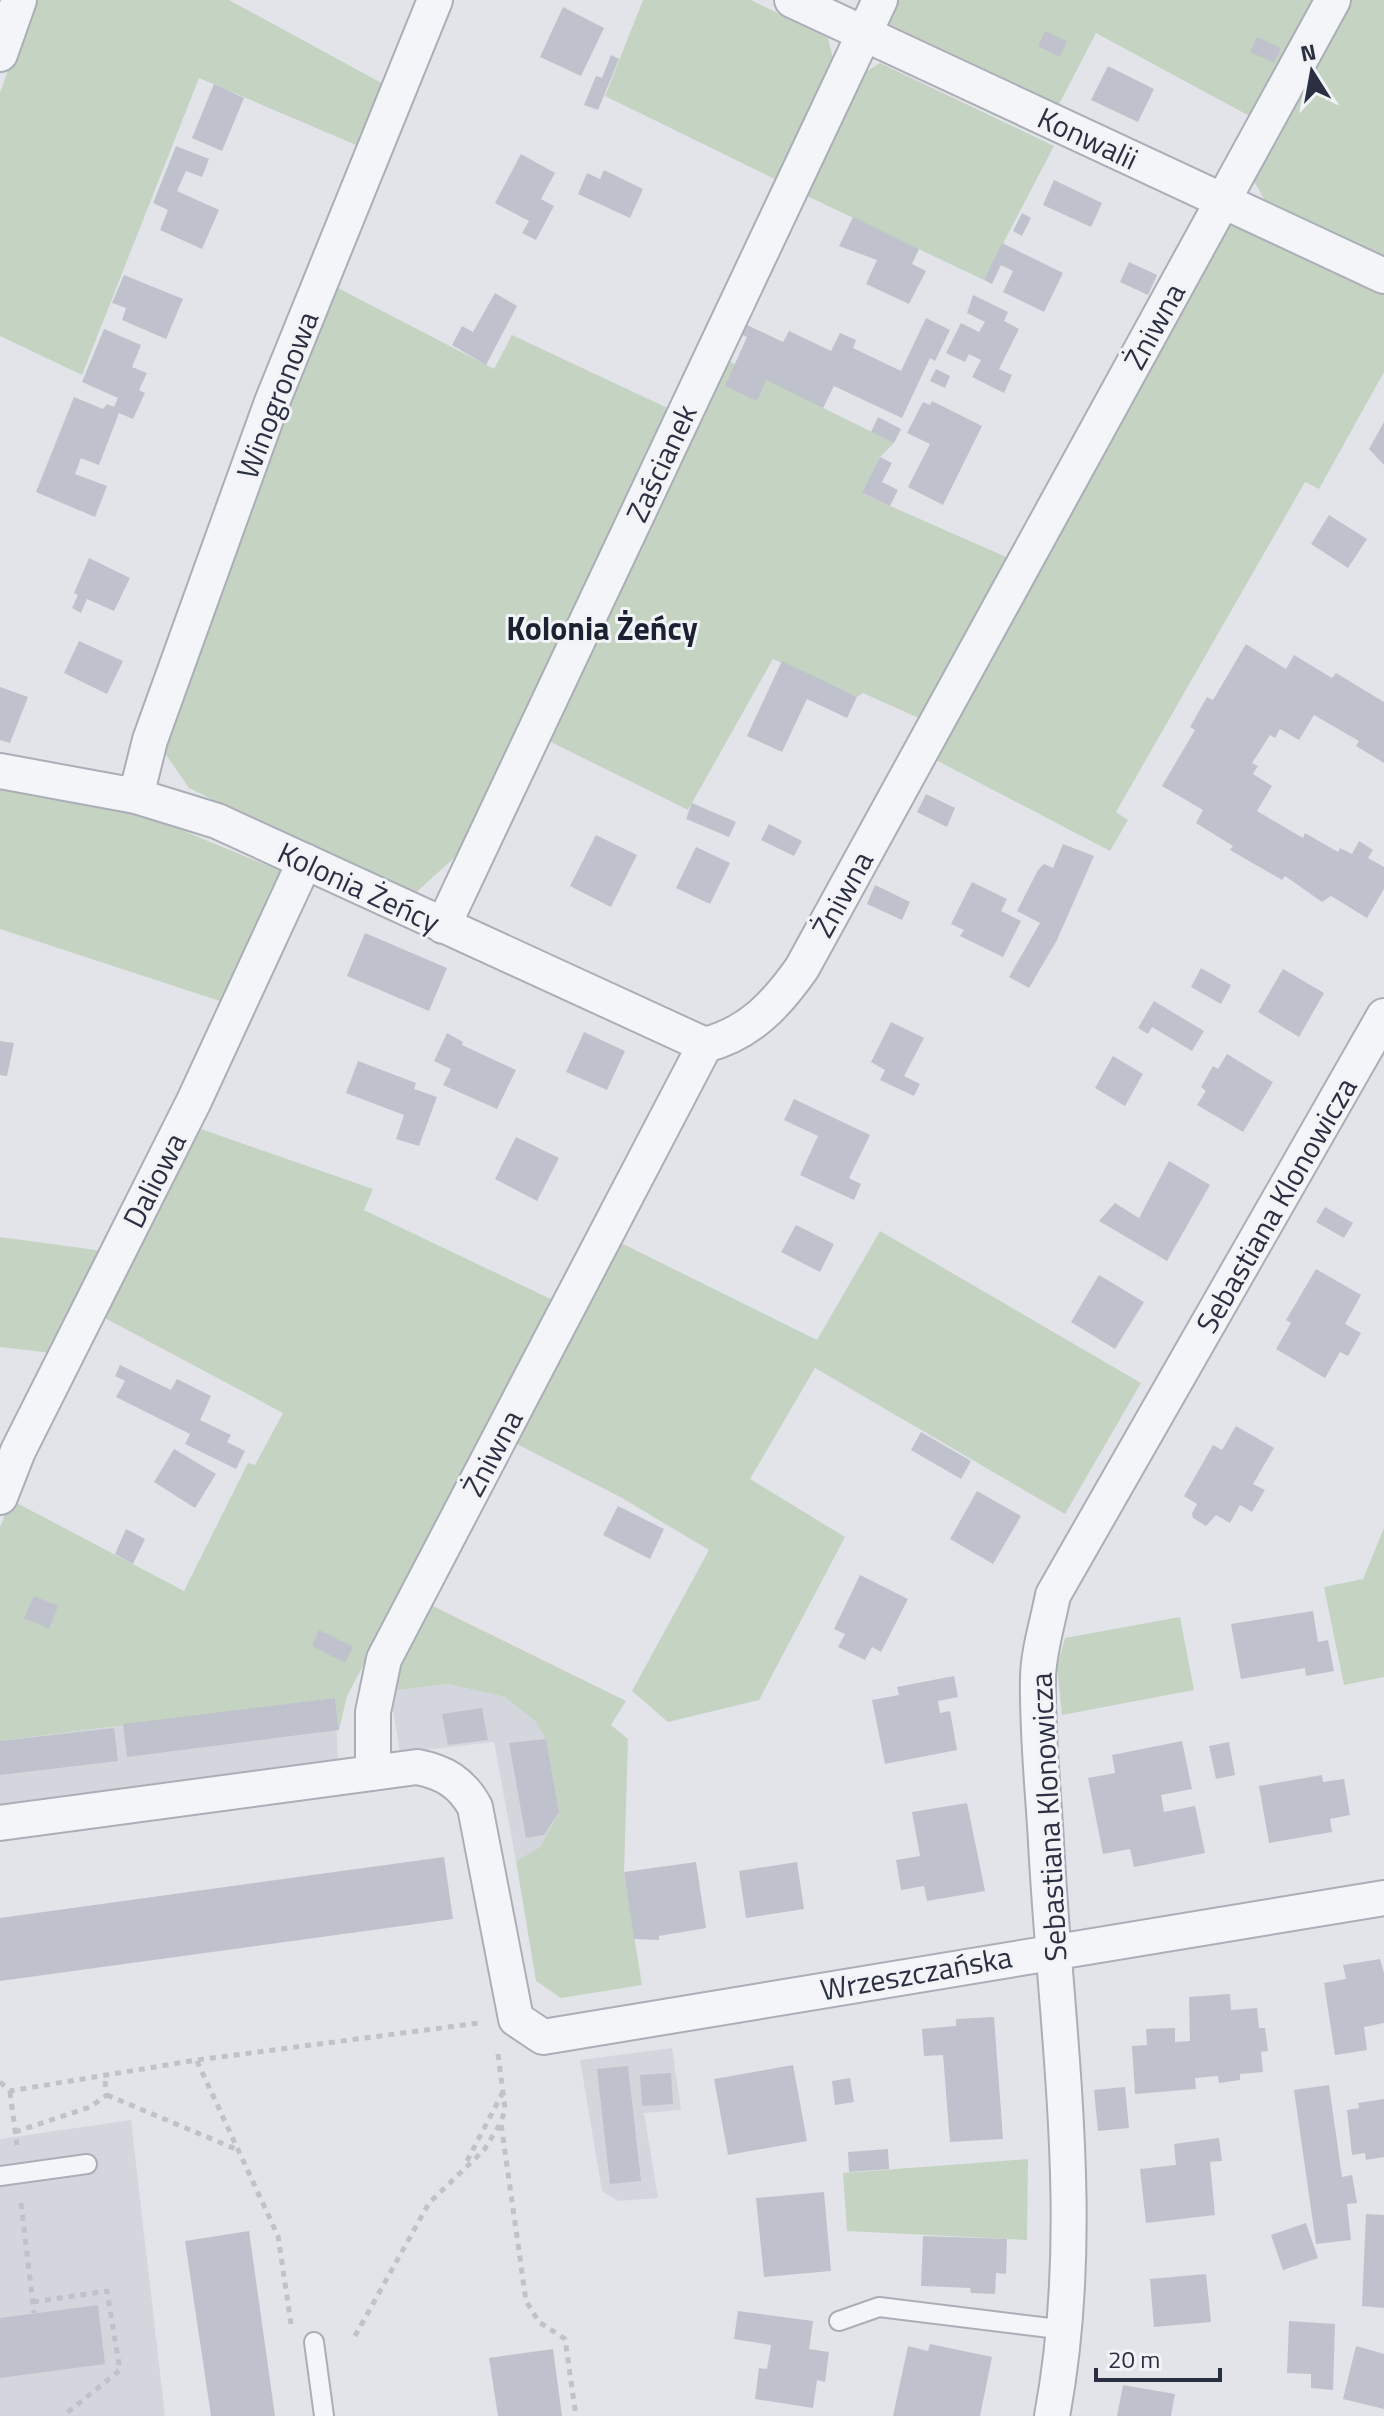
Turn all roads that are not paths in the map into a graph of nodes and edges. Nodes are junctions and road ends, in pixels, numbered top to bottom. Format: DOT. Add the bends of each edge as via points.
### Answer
graph roads {
  1 [pos="19,0"];
  2 [pos="435,0"];
  3 [pos="792,0"];
  4 [pos="880,0"];
  5 [pos="1333,0"];
  6 [pos="864,35"];
  7 [pos="0,54"];
  8 [pos="1223,201"];
  9 [pos="1384,276"];
  10 [pos="0,771"];
  11 [pos="136,796"];
  12 [pos="305,861"];
  13 [pos="443,926"];
  14 [pos="1384,1016"];
  15 [pos="705,1045"];
  16 [pos="0,1497"];
  17 [pos="373,1773"];
  18 [pos="0,1823"];
  19 [pos="1384,1898"];
  20 [pos="1053,1950"];
  21 [pos="87,2164"];
  22 [pos="9,2176"];
  23 [pos="839,2321"];
  24 [pos="1066,2330"];
  25 [pos="314,2342"];
  26 [pos="324,2416"];
  27 [pos="1052,2416"];
  1 -- 7 [label="street"];
  2 -- 11 [label="street, Winogronowa" via="272,402 150,740"];
  3 -- 6 [label="street, Konwalii"];
  4 -- 6 [label="street, Zaścianek"];
  5 -- 8 [label="street, Żniwna"];
  6 -- 8 [label="street, Konwalii"];
  6 -- 13 [label="street, Zaścianek"];
  8 -- 9 [label="street, Konwalii"];
  8 -- 15 [label="street, Żniwna" via="802,968 759,1020"];
  10 -- 11 [label="street, Kolonia Żeńcy"];
  11 -- 12 [label="street, Kolonia Żeńcy" via="217,821"];
  12 -- 13 [label="street, Kolonia Żeńcy"];
  12 -- 16 [label="street, Daliowa"];
  13 -- 15 [label="street, Kolonia Żeńcy"];
  14 -- 20 [label="street, Sebastiana Klonowicza" via="1053,1595 1038,1676"];
  15 -- 17 [label="street, Żniwna" via="384,1659 373,1712"];
  17 -- 18 [label="street"];
  17 -- 20 [label="street, Wrzeszczańska" via="417,1767 435,1771 471,1798 518,2026"];
  19 -- 20 [label="street, Wrzeszczańska"];
  20 -- 24 [label="street, Sebastiana Klonowicza" via="1068,2124"];
  21 -- 22 [label="lane"];
  23 -- 24 [label="lane" via="879,2307"];
  24 -- 27 [label="street, Sebastiana Klonowicza"];
  25 -- 26 [label="lane"];
}
